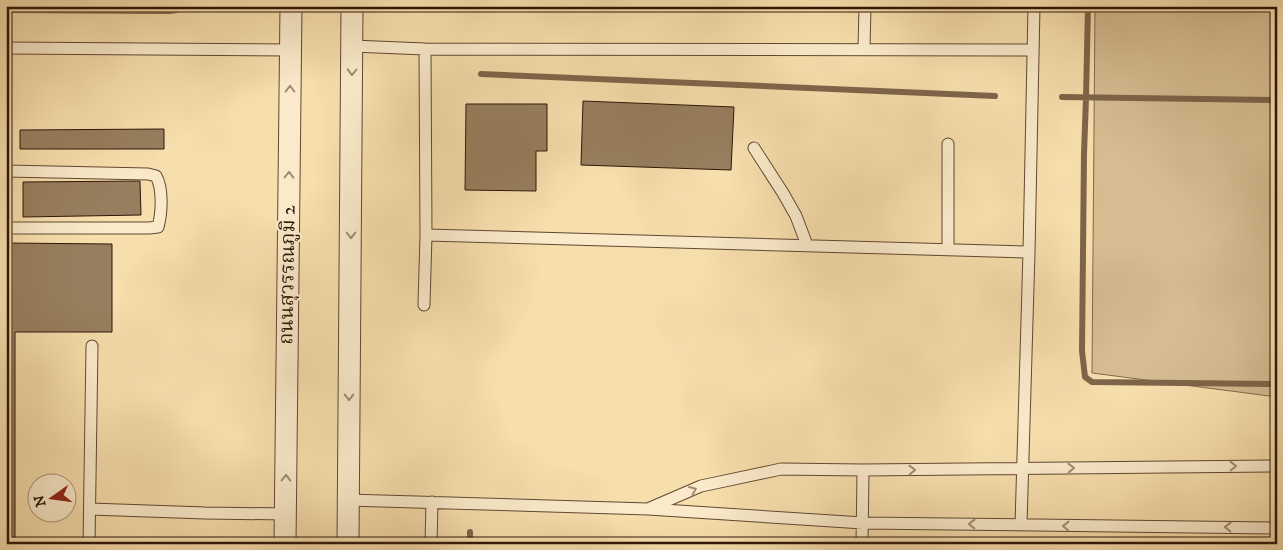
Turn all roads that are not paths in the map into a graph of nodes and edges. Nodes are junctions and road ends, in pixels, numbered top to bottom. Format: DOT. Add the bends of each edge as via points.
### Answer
graph roads {
  1 [pos="290,6"];
  2 [pos="352,6"];
  3 [pos="865,6"];
  4 [pos="1034,6"];
  5 [pos="352,46"];
  6 [pos="6,48"];
  7 [pos="425,49"];
  8 [pos="864,49"];
  9 [pos="290,50"];
  10 [pos="1033,50"];
  11 [pos="948,144"];
  12 [pos="754,148"];
  13 [pos="6,171"];
  14 [pos="6,228"];
  15 [pos="426,235"];
  16 [pos="807,245"];
  17 [pos="948,249"];
  18 [pos="1029,252"];
  19 [pos="424,304"];
  20 [pos="92,346"];
  21 [pos="1277,466"];
  22 [pos="1022,469"];
  23 [pos="863,470"];
  24 [pos="348,500"];
  25 [pos="432,502"];
  26 [pos="90,509"];
  27 [pos="648,509"];
  28 [pos="286,514"];
  29 [pos="863,523"];
  30 [pos="1020,525"];
  31 [pos="1277,528"];
  32 [pos="89,544"];
  33 [pos="285,544"];
  34 [pos="348,544"];
  35 [pos="431,544"];
  36 [pos="862,544"];
  1 -- 9 [label="street, ถนนสุวรรณภูมิ 2"];
  2 -- 5 [label="street"];
  3 -- 8 [label="lane"];
  4 -- 10 [label="lane"];
  5 -- 7 [label="lane"];
  5 -- 24 [label="street, one-way"];
  6 -- 9 [label="lane"];
  7 -- 8 [label="lane"];
  7 -- 15 [label="lane"];
  8 -- 10 [label="lane"];
  28 -- 9 [label="street, ถนนสุวรรณภูมิ 2, one-way"];
  10 -- 18 [label="lane"];
  11 -- 17 [label="lane"];
  12 -- 16 [label="lane" via="796,216"];
  13 -- 14 [label="lane" via="156,176 162,216 158,227 149,228"];
  15 -- 16 [label="lane"];
  15 -- 19 [label="lane"];
  16 -- 17 [label="lane"];
  17 -- 18 [label="lane"];
  18 -- 22 [label="lane"];
  20 -- 26 [label="lane"];
  22 -- 21 [label="lane, one-way"];
  23 -- 22 [label="lane, one-way"];
  22 -- 30 [label="lane"];
  27 -- 23 [label="lane, one-way" via="702,486 781,469"];
  23 -- 29 [label="lane"];
  24 -- 25 [label="lane"];
  24 -- 34 [label="street"];
  25 -- 27 [label="lane"];
  25 -- 35 [label="lane"];
  26 -- 28 [label="lane"];
  26 -- 32 [label="lane"];
  27 -- 29 [label="lane"];
  28 -- 33 [label="street, ถนนสุวรรณภูมิ 2"];
  30 -- 29 [label="lane, one-way"];
  29 -- 36 [label="lane"];
  31 -- 30 [label="lane, one-way"];
}
